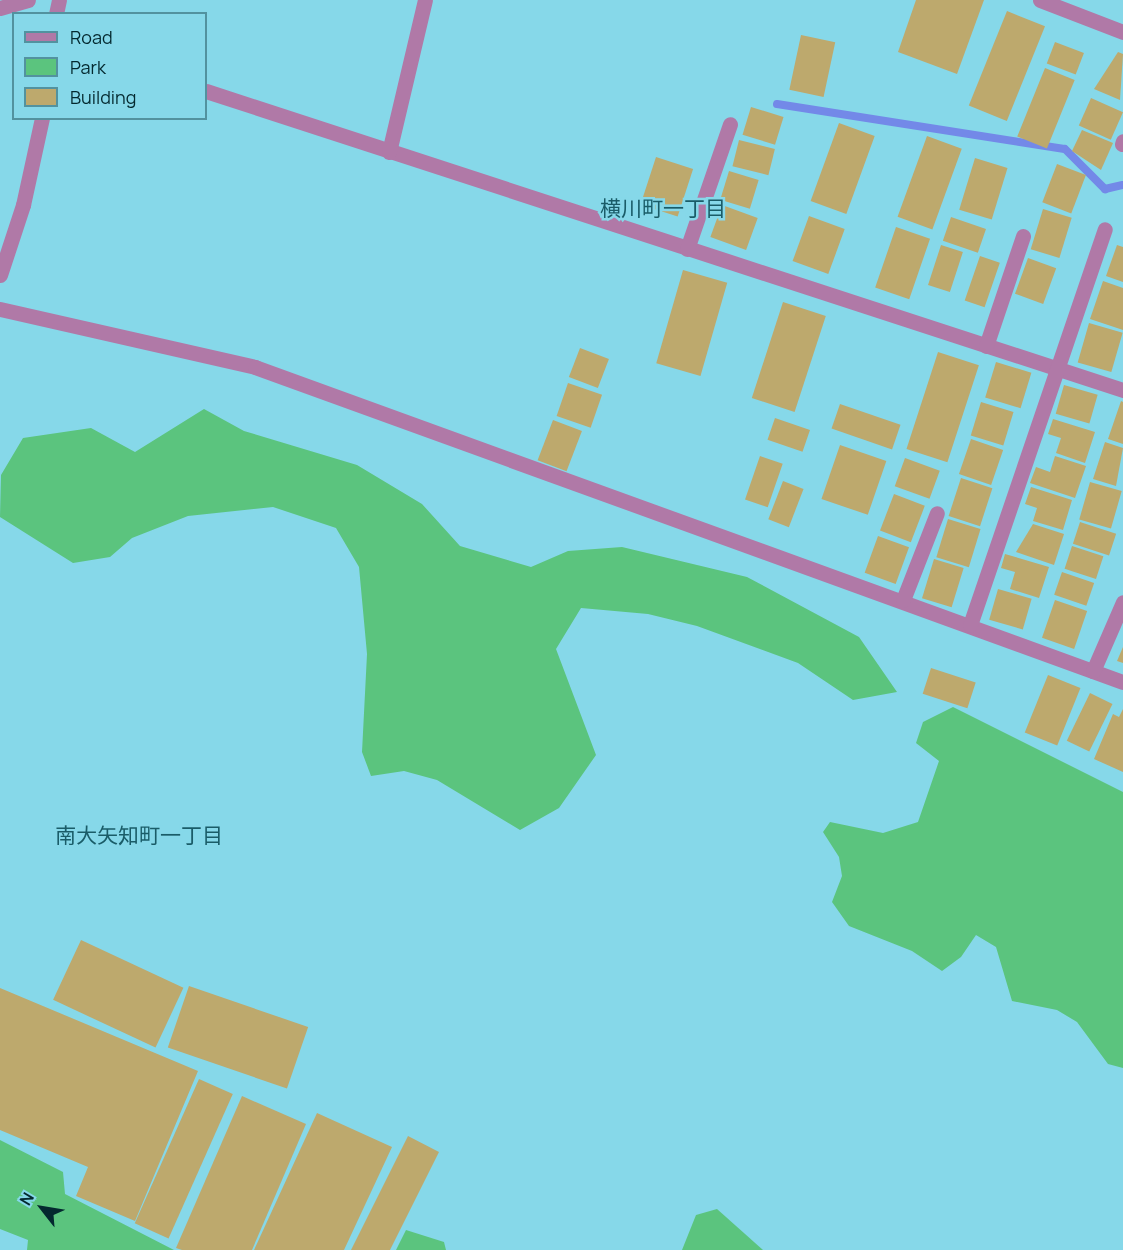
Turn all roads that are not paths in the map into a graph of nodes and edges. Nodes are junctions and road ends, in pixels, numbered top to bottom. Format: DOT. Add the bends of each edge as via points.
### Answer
graph roads {
  1 [pos="28,0"];
  2 [pos="425,0"];
  3 [pos="1040,0"];
  4 [pos="0,8"];
  5 [pos="1123,32"];
  6 [pos="207,91"];
  7 [pos="42,120"];
  8 [pos="730,124"];
  9 [pos="389,152"];
  10 [pos="1105,230"];
  11 [pos="1023,236"];
  12 [pos="687,249"];
  13 [pos="0,274"];
  14 [pos="0,309"];
  15 [pos="986,346"];
  16 [pos="1056,368"];
  17 [pos="1123,390"];
  18 [pos="937,513"];
  19 [pos="903,600"];
  20 [pos="1123,602"];
  21 [pos="970,625"];
  22 [pos="1093,671"];
  23 [pos="1123,682"];
  1 -- 4 [label="street"];
  2 -- 9 [label="street"];
  3 -- 5 [label="street"];
  6 -- 9 [label="street"];
  7 -- 13 [label="street" via="23,205"];
  8 -- 12 [label="street"];
  9 -- 12 [label="street"];
  10 -- 16 [label="street"];
  11 -- 15 [label="street"];
  12 -- 15 [label="street"];
  14 -- 19 [label="street" via="255,367"];
  15 -- 16 [label="street"];
  16 -- 17 [label="street"];
  16 -- 21 [label="street"];
  18 -- 19 [label="street"];
  19 -- 21 [label="street"];
  20 -- 22 [label="street"];
  21 -- 22 [label="street"];
  22 -- 23 [label="street"];
}
